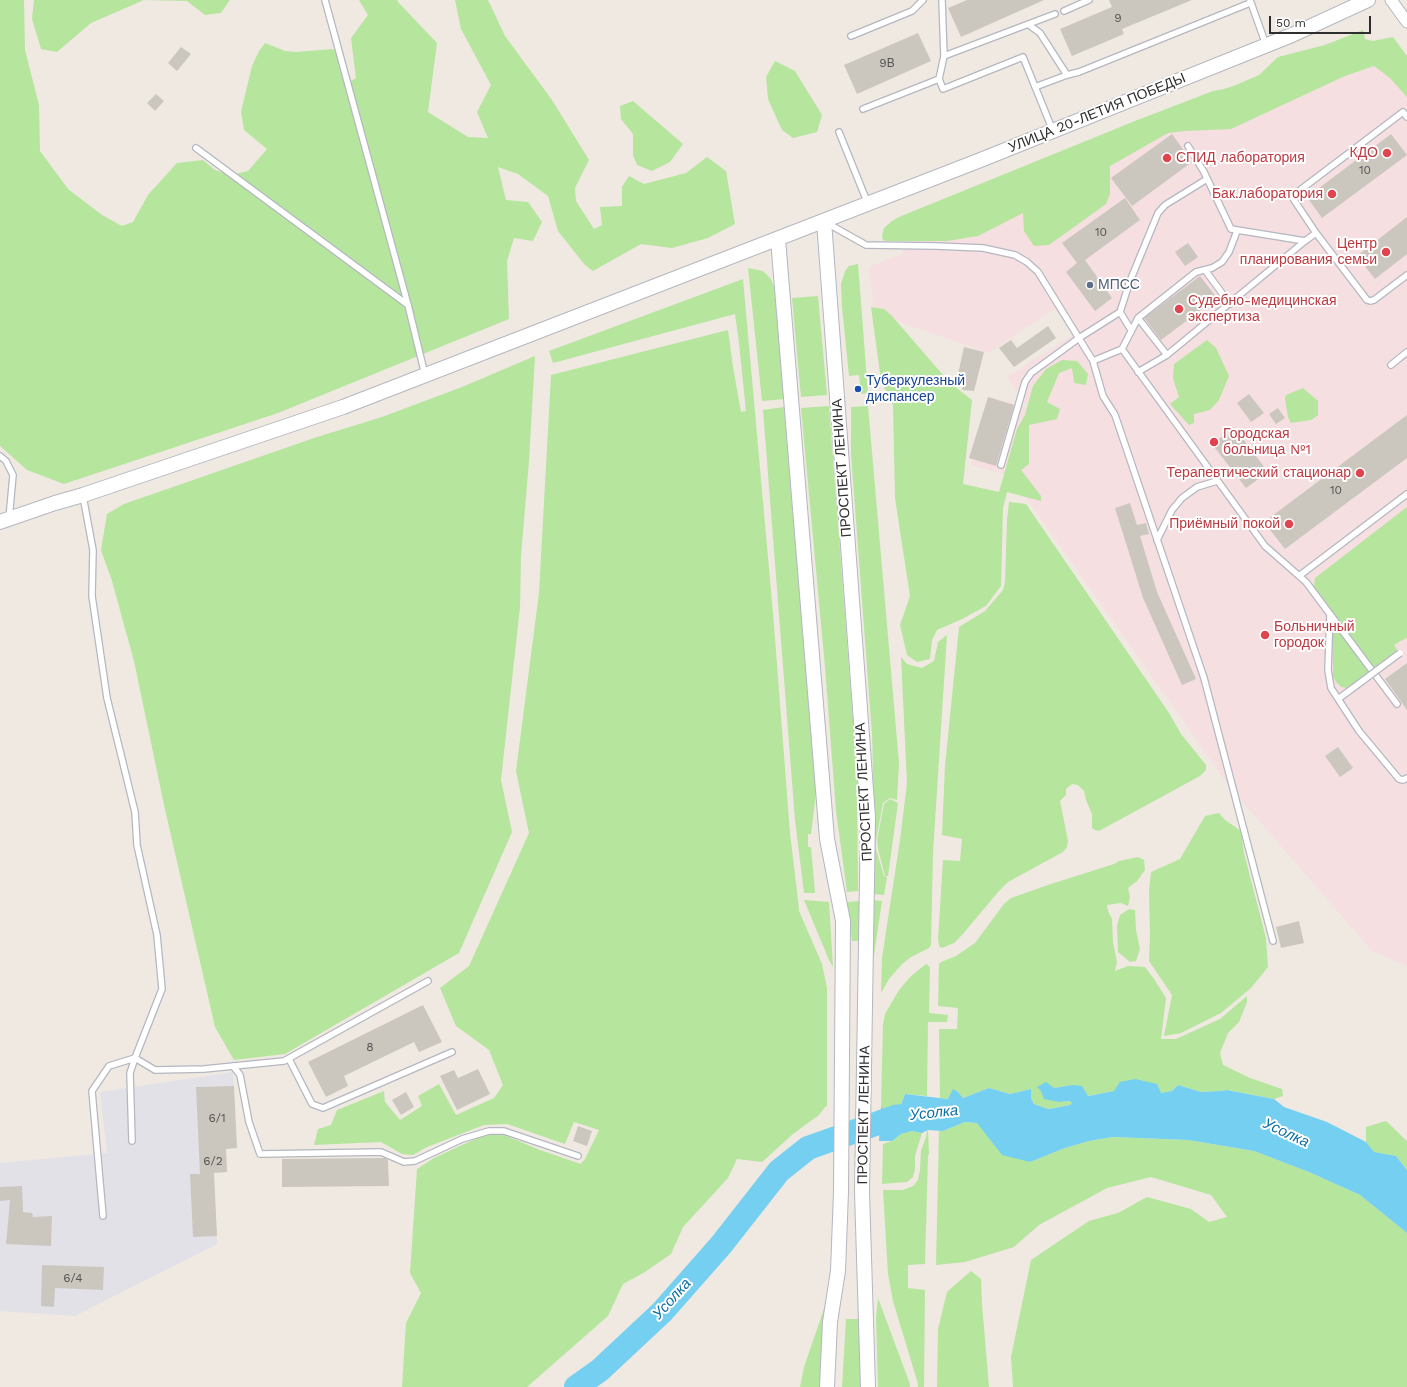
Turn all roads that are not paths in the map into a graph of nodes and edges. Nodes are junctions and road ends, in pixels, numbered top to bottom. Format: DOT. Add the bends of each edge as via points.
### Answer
graph roads {
  1 [pos="325,0"];
  2 [pos="922,0"];
  3 [pos="942,0"];
  4 [pos="1089,0"];
  5 [pos="1368,0"];
  6 [pos="1391,0"];
  7 [pos="1250,1"];
  8 [pos="1064,11"];
  9 [pos="1056,14"];
  10 [pos="1407,22"];
  11 [pos="1029,25"];
  12 [pos="851,36"];
  13 [pos="1266,46"];
  14 [pos="944,56"];
  15 [pos="1067,75"];
  16 [pos="939,78"];
  17 [pos="1035,87"];
  18 [pos="863,109"];
  19 [pos="1407,117"];
  20 [pos="1053,131"];
  21 [pos="839,132"];
  22 [pos="1188,146"];
  23 [pos="196,148"];
  24 [pos="1207,179"];
  25 [pos="868,204"];
  26 [pos="824,222"];
  27 [pos="1237,231"];
  28 [pos="1316,232"];
  29 [pos="778,239"];
  30 [pos="1305,241"];
  31 [pos="1205,270"];
  32 [pos="1407,275"];
  33 [pos="1230,304"];
  34 [pos="408,305"];
  35 [pos="1120,312"];
  36 [pos="1138,318"];
  37 [pos="1131,330"];
  38 [pos="1079,338"];
  39 [pos="1122,349"];
  40 [pos="1407,352"];
  41 [pos="1167,355"];
  42 [pos="1093,361"];
  43 [pos="1391,365"];
  44 [pos="1138,372"];
  45 [pos="425,375"];
  46 [pos="0,456"];
  47 [pos="1001,465"];
  48 [pos="1217,480"];
  49 [pos="1407,494"];
  50 [pos="83,495"];
  51 [pos="4,521"];
  52 [pos="1157,540"];
  53 [pos="1299,576"];
  54 [pos="1330,614"];
  55 [pos="1400,652"];
  56 [pos="1338,699"];
  57 [pos="1397,704"];
  58 [pos="1407,778"];
  59 [pos="1273,941"];
  60 [pos="428,981"];
  61 [pos="452,1052"];
  62 [pos="135,1058"];
  63 [pos="289,1059"];
  64 [pos="233,1066"];
  65 [pos="132,1141"];
  66 [pos="578,1156"];
  67 [pos="103,1216"];
  68 [pos="827,1387"];
  69 [pos="868,1387"];
  1 -- 34 [label="lane"];
  2 -- 12 [label="lane" via="912,11"];
  3 -- 14 [label="lane"];
  4 -- 8 [label="lane"];
  5 -- 13 [label="street, УЛИЦА 20-ЛЕТИЯ ПОБЕДЫ"];
  6 -- 10 [label="street"];
  7 -- 13 [label="lane"];
  7 -- 15 [label="lane"];
  9 -- 11 [label="lane"];
  11 -- 14 [label="lane"];
  11 -- 15 [label="lane" via="1040,33"];
  13 -- 20 [label="street, УЛИЦА 20-ЛЕТИЯ ПОБЕДЫ"];
  14 -- 16 [label="lane"];
  15 -- 17 [label="lane"];
  16 -- 17 [label="lane" via="943,89 1023,57"];
  16 -- 18 [label="lane"];
  17 -- 20 [label="lane"];
  19 -- 28 [label="lane" via="1403,112 1295,194 1294,200"];
  20 -- 25 [label="street, УЛИЦА 20-ЛЕТИЯ ПОБЕДЫ"];
  21 -- 25 [label="lane"];
  22 -- 24 [label="lane"];
  23 -- 34 [label="lane"];
  24 -- 27 [label="lane" via="1231,229"];
  24 -- 35 [label="lane" via="1165,205 1158,213"];
  25 -- 26 [label="street, УЛИЦА 20-ЛЕТИЯ ПОБЕДЫ"];
  26 -- 29 [label="street, УЛИЦА 20-ЛЕТИЯ ПОБЕДЫ"];
  26 -- 38 [label="lane" via="866,245 984,248 1015,256 1028,262 1038,272"];
  26 -- 69 [label="street, ПРОСПЕКТ ЛЕНИНА" via="868,817 862,1192"];
  27 -- 30 [label="lane"];
  27 -- 31 [label="lane" via="1222,262"];
  28 -- 30 [label="lane"];
  28 -- 32 [label="lane" via="1367,300 1374,300"];
  29 -- 45 [label="street, УЛИЦА 20-ЛЕТИЯ ПОБЕДЫ"];
  29 -- 68 [label="street, ПРОСПЕКТ ЛЕНИНА" via="827,839 843,921 841,1192 838,1271 830,1322"];
  30 -- 33 [label="lane"];
  31 -- 33 [label="lane"];
  31 -- 36 [label="lane" via="1196,272"];
  33 -- 41 [label="lane"];
  34 -- 45 [label="lane"];
  35 -- 37 [label="lane"];
  35 -- 38 [label="lane"];
  36 -- 37 [label="lane"];
  36 -- 41 [label="lane"];
  37 -- 39 [label="lane"];
  38 -- 42 [label="lane"];
  38 -- 47 [label="lane" via="1028,377"];
  39 -- 42 [label="lane"];
  39 -- 44 [label="lane"];
  40 -- 43 [label="lane"];
  41 -- 44 [label="lane"];
  42 -- 52 [label="lane" via="1103,396 1115,415"];
  44 -- 48 [label="lane"];
  45 -- 50 [label="street, УЛИЦА 20-ЛЕТИЯ ПОБЕДЫ" via="343,407"];
  46 -- 51 [label="lane" via="6,461 13,475"];
  48 -- 52 [label="lane" via="1197,487 1182,498 1172,510"];
  48 -- 53 [label="lane" via="1265,546"];
  49 -- 53 [label="lane"];
  50 -- 51 [label="street, УЛИЦА 20-ЛЕТИЯ ПОБЕДЫ"];
  50 -- 62 [label="lane" via="93,550 92,596 107,698 135,812 137,845 157,935 162,981 162,989"];
  52 -- 59 [label="lane" via="1204,678"];
  53 -- 54 [label="lane"];
  54 -- 56 [label="lane" via="1329,680"];
  54 -- 57 [label="lane"];
  55 -- 56 [label="lane, bridge"];
  56 -- 58 [label="lane" via="1399,779"];
  60 -- 63 [label="lane"];
  61 -- 63 [label="lane" via="323,1108 312,1104"];
  62 -- 64 [label="lane" via="155,1070"];
  62 -- 65 [label="lane" via="130,1073"];
  62 -- 67 [label="lane" via="109,1066 92,1091"];
  63 -- 64 [label="lane" via="284,1062"];
  64 -- 66 [label="lane" via="240,1075 249,1122 260,1154 381,1152 404,1162 415,1161 462,1139 489,1130 504,1130"];
}
